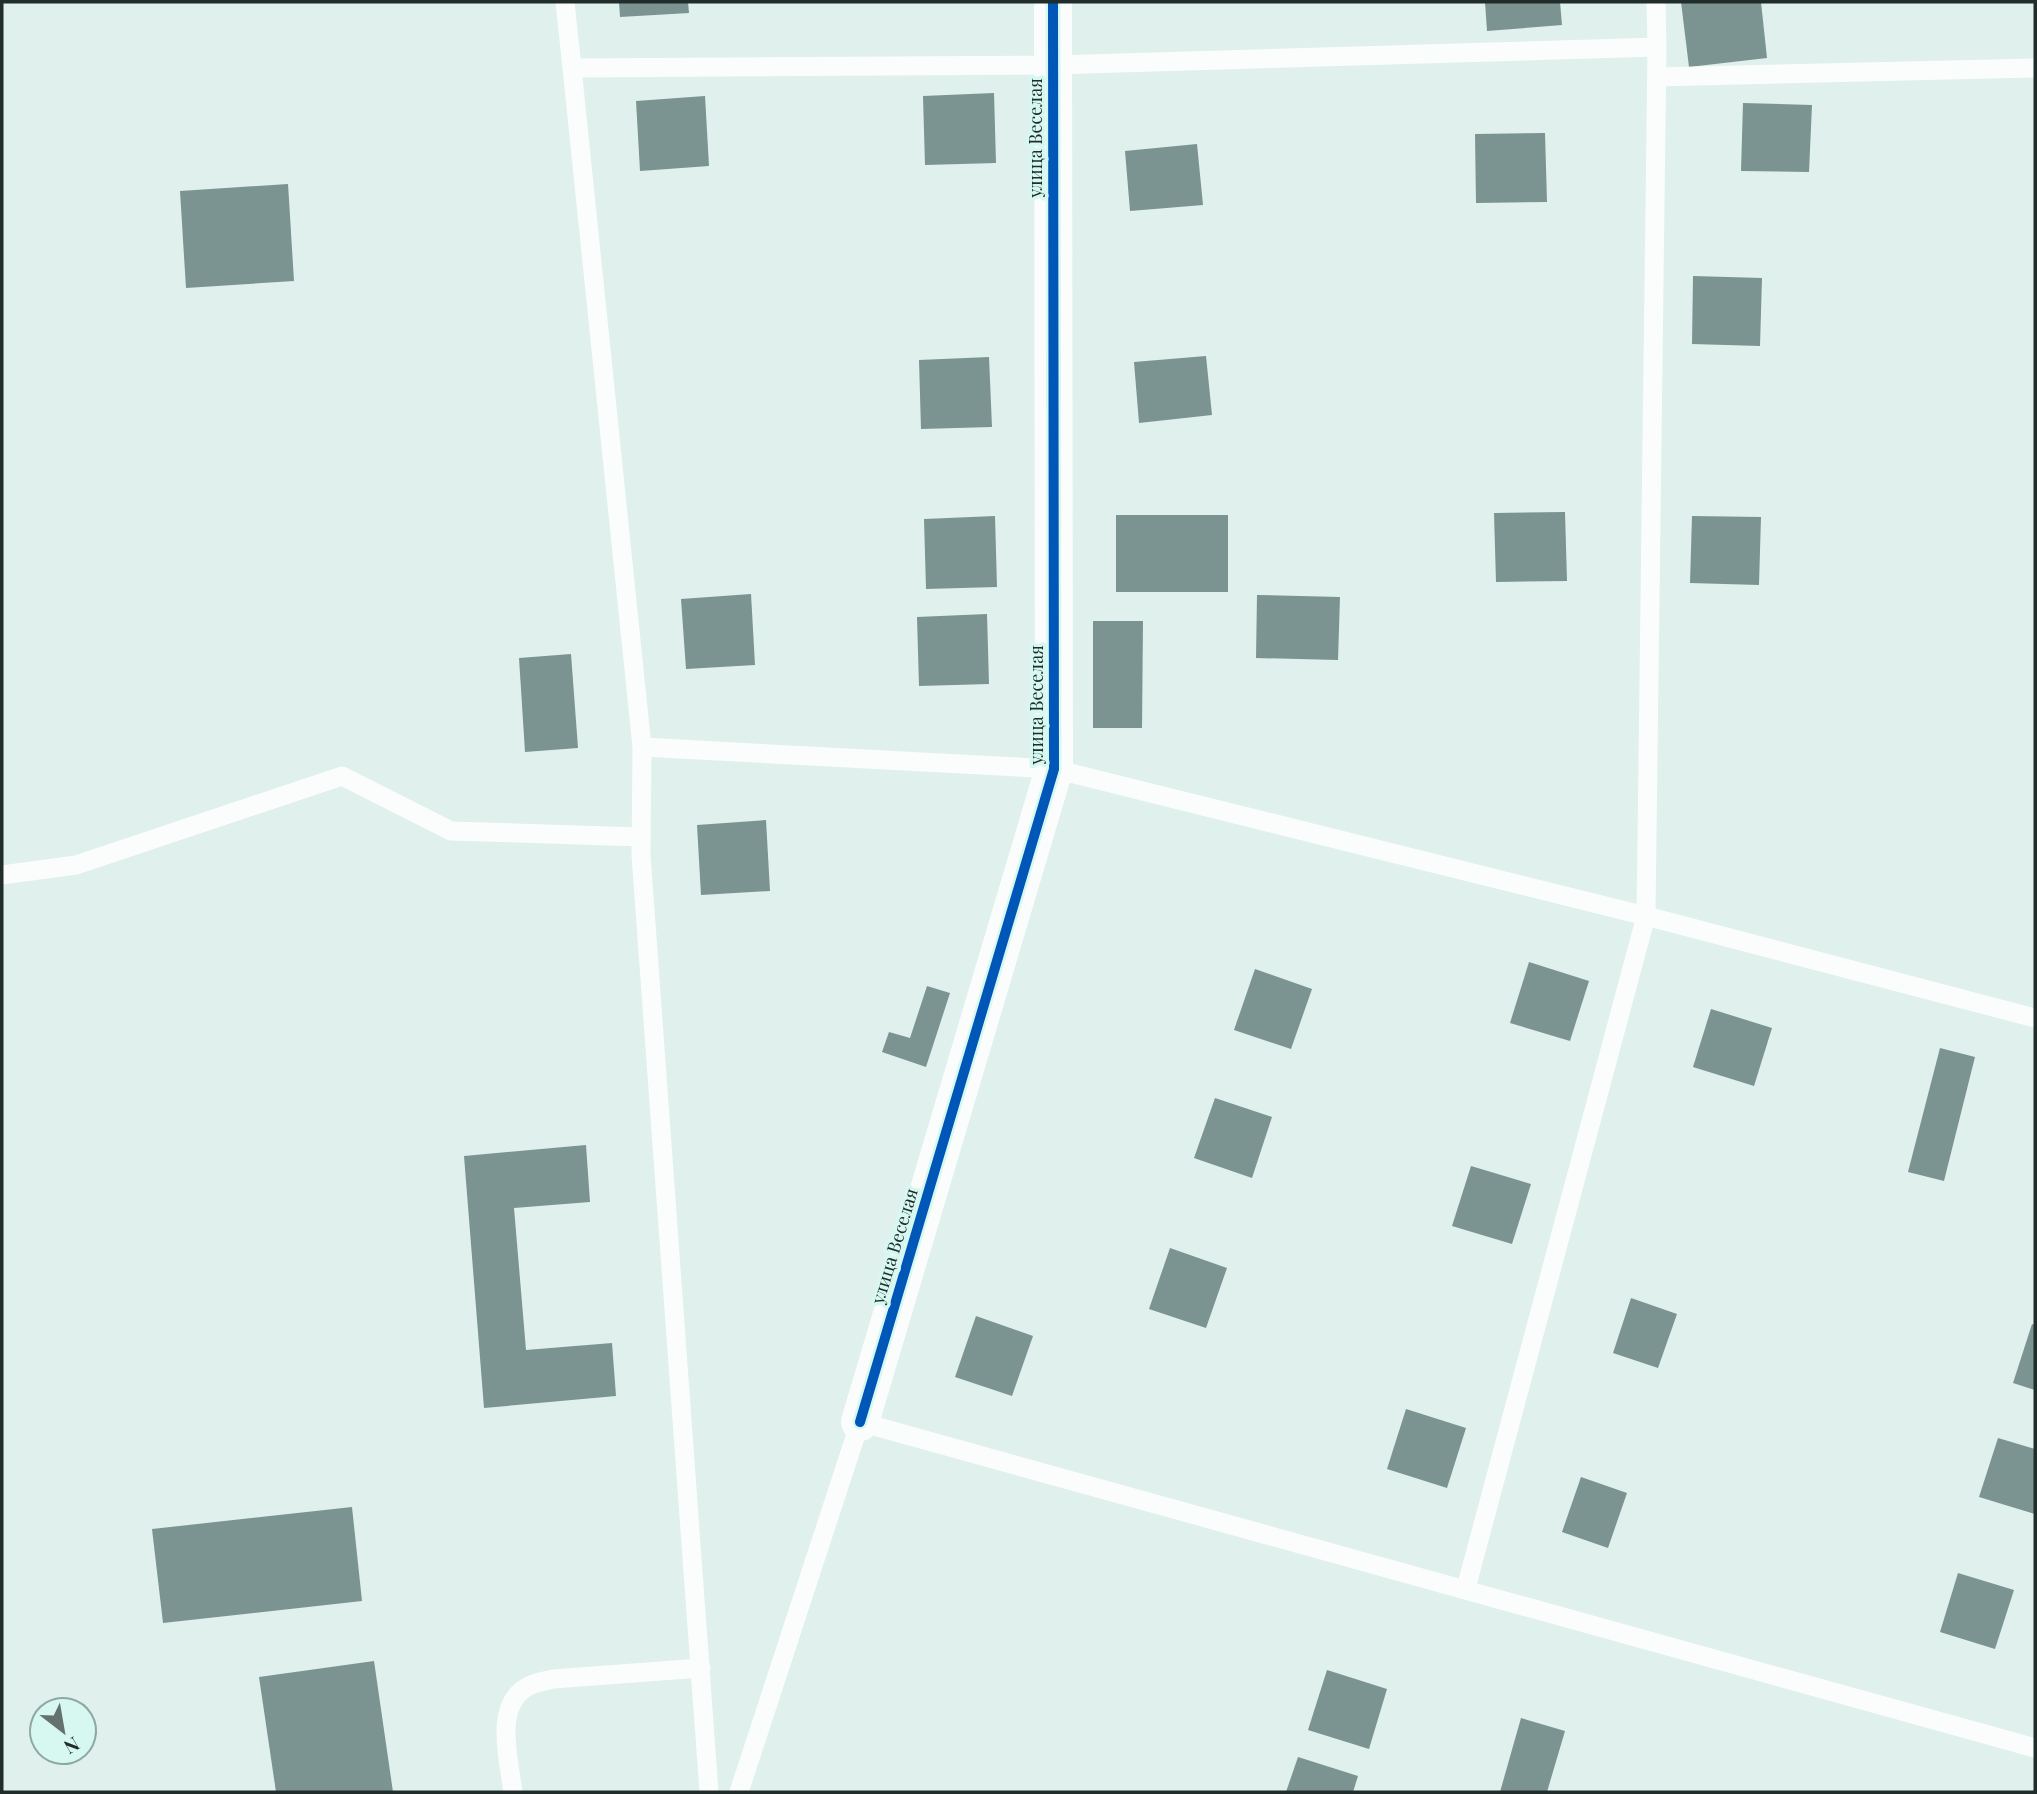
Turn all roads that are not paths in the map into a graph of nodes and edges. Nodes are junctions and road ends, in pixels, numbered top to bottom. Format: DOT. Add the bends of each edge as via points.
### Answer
graph roads {
  1 [pos="565,2"];
  2 [pos="1053,2"];
  3 [pos="1656,2"];
  4 [pos="1657,47"];
  5 [pos="1053,65"];
  6 [pos="572,68"];
  7 [pos="2035,68"];
  8 [pos="1657,77"];
  9 [pos="642,747"];
  10 [pos="1054,769"];
  11 [pos="641,838"];
  12 [pos="2,875"];
  13 [pos="1646,916"];
  14 [pos="2035,1018"];
  15 [pos="860,1422"];
  16 [pos="1466,1588"];
  17 [pos="701,1668"];
  18 [pos="2035,1748"];
  19 [pos="513,1792"];
  20 [pos="709,1792"];
  21 [pos="739,1792"];
  1 -- 6 [label="lane"];
  2 -- 5 [label="street, улица Веселая"];
  3 -- 4 [label="lane"];
  4 -- 5 [label="lane"];
  4 -- 8 [label="lane"];
  5 -- 6 [label="lane"];
  5 -- 10 [label="street, улица Веселая"];
  6 -- 9 [label="lane"];
  7 -- 8 [label="lane"];
  8 -- 13 [label="lane"];
  9 -- 10 [label="lane"];
  9 -- 11 [label="lane"];
  10 -- 13 [label="lane"];
  10 -- 15 [label="street, улица Веселая"];
  11 -- 12 [label="lane" via="451,831 342,776 76,865"];
  11 -- 17 [label="lane"];
  13 -- 14 [label="lane"];
  13 -- 16 [label="lane"];
  15 -- 16 [label="lane"];
  15 -- 21 [label="lane"];
  16 -- 18 [label="lane"];
  17 -- 19 [label="lane" via="553,1679 529,1686 512,1701 505,1726"];
  17 -- 20 [label="lane"];
}
